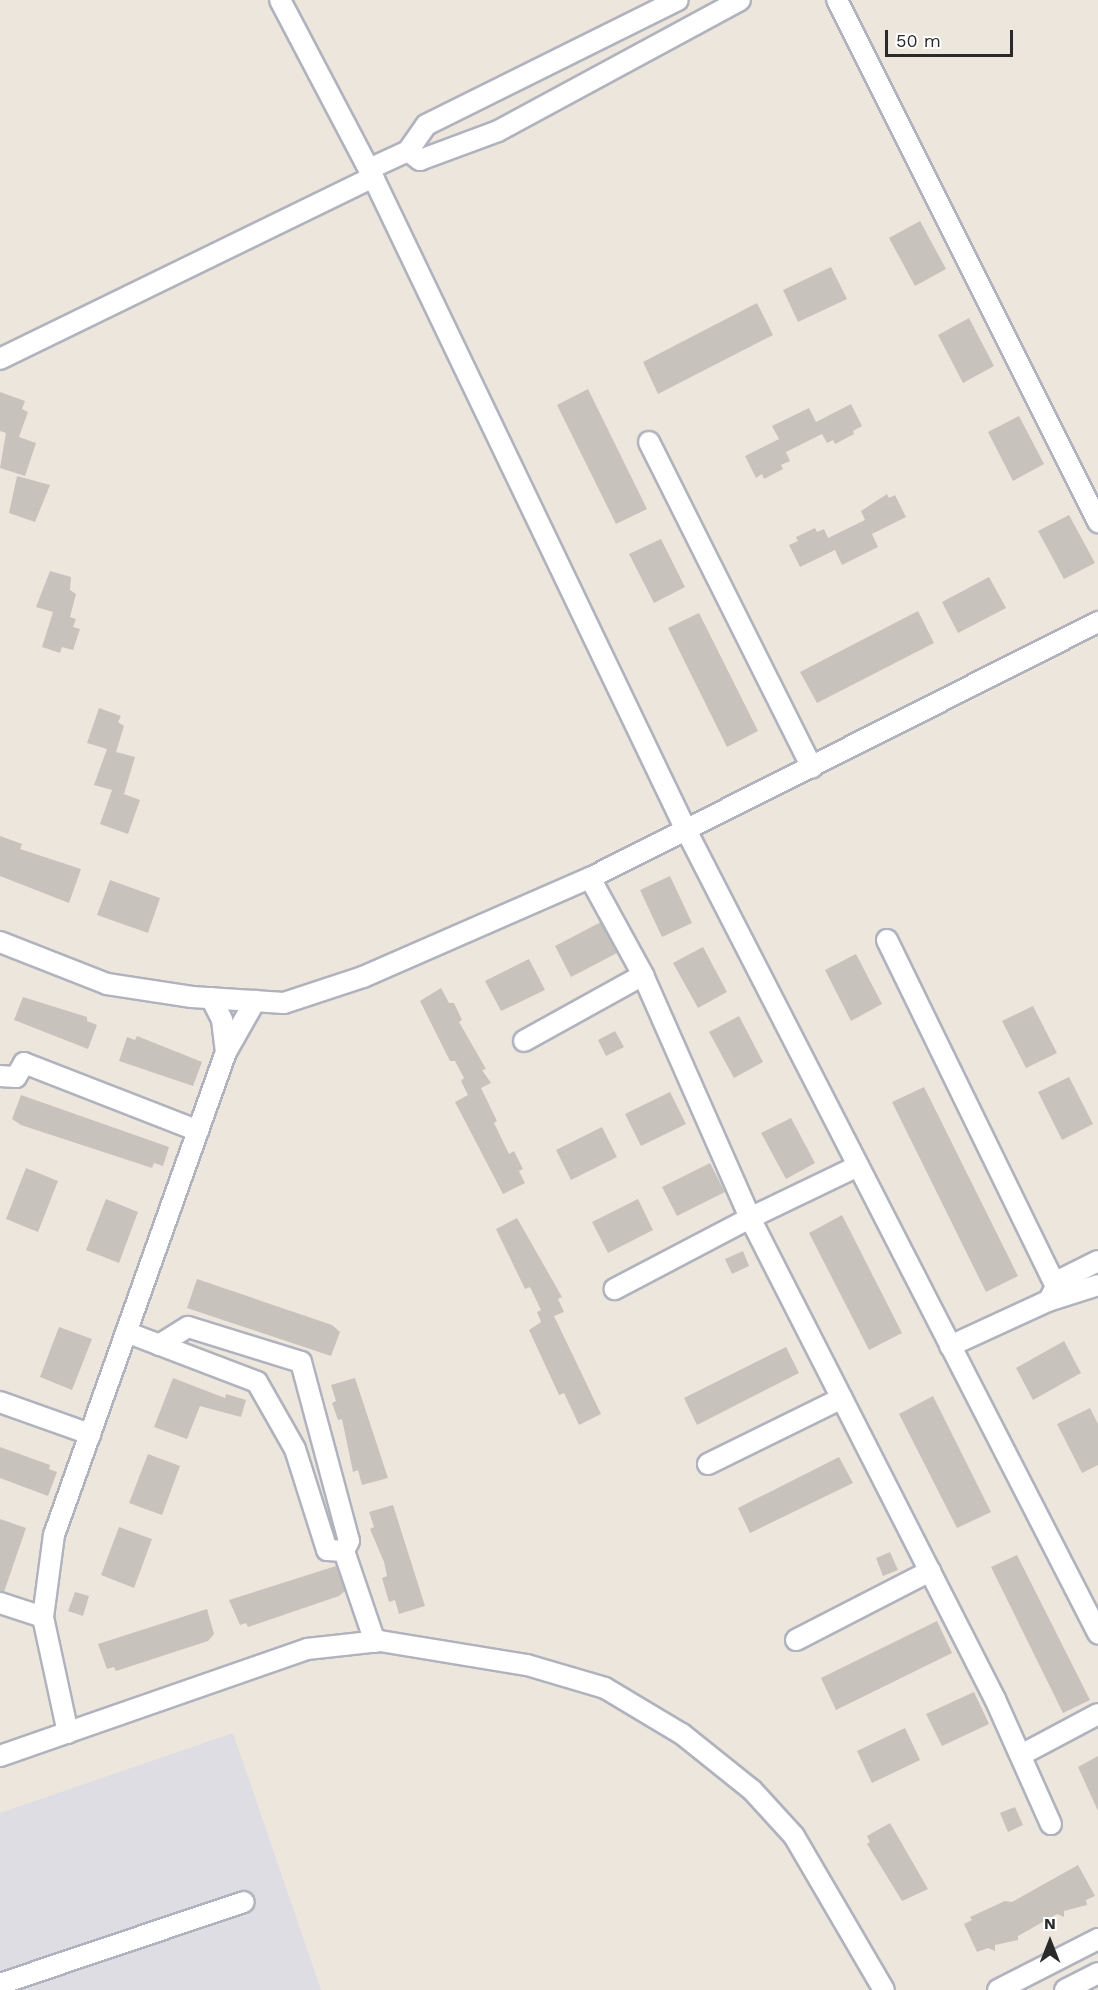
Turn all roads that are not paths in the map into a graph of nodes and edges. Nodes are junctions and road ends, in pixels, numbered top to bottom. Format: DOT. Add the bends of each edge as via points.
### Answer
graph roads {
  1 [pos="280,0"];
  2 [pos="678,0"];
  3 [pos="740,0"];
  4 [pos="837,0"];
  5 [pos="408,151"];
  6 [pos="371,173"];
  7 [pos="0,359"];
  8 [pos="649,442"];
  9 [pos="1098,522"];
  10 [pos="1098,622"];
  11 [pos="812,767"];
  12 [pos="686,830"];
  13 [pos="590,878"];
  14 [pos="887,940"];
  15 [pos="0,942"];
  16 [pos="643,975"];
  17 [pos="211,998"];
  18 [pos="255,1001"];
  19 [pos="524,1041"];
  20 [pos="226,1052"];
  21 [pos="0,1076"];
  22 [pos="198,1131"];
  23 [pos="858,1166"];
  24 [pos="750,1218"];
  25 [pos="1098,1260"];
  26 [pos="1098,1285"];
  27 [pos="615,1289"];
  28 [pos="1052,1294"];
  29 [pos="126,1332"];
  30 [pos="159,1345"];
  31 [pos="950,1346"];
  32 [pos="842,1398"];
  33 [pos="0,1402"];
  34 [pos="90,1434"];
  35 [pos="708,1464"];
  36 [pos="344,1551"];
  37 [pos="930,1570"];
  38 [pos="0,1603"];
  39 [pos="43,1617"];
  40 [pos="1098,1634"];
  41 [pos="796,1640"];
  42 [pos="375,1642"];
  43 [pos="1098,1714"];
  44 [pos="68,1732"];
  45 [pos="1021,1755"];
  46 [pos="0,1756"];
  47 [pos="1051,1824"];
  48 [pos="244,1902"];
  49 [pos="1098,1939"];
  50 [pos="1098,1973"];
  51 [pos="0,1984"];
  52 [pos="884,1990"];
  53 [pos="998,1990"];
  54 [pos="1065,1990"];
  1 -- 6 [label="street"];
  2 -- 5 [label="street" via="426,125"];
  3 -- 5 [label="street" via="498,131 420,160"];
  4 -- 9 [label="street"];
  5 -- 6 [label="street"];
  6 -- 7 [label="street"];
  6 -- 12 [label="street"];
  8 -- 11 [label="street"];
  10 -- 11 [label="street"];
  11 -- 12 [label="street"];
  12 -- 13 [label="street"];
  12 -- 23 [label="street"];
  13 -- 16 [label="street"];
  13 -- 18 [label="street" via="363,977 284,1003"];
  14 -- 28 [label="street"];
  15 -- 17 [label="street" via="107,984"];
  16 -- 19 [label="street"];
  16 -- 24 [label="street"];
  17 -- 18 [label="street"];
  17 -- 20 [label="street" via="222,1020"];
  18 -- 20 [label="street"];
  20 -- 22 [label="street"];
  21 -- 22 [label="street" via="16,1077 24,1063"];
  22 -- 29 [label="street"];
  23 -- 24 [label="street"];
  23 -- 31 [label="street"];
  24 -- 27 [label="street"];
  24 -- 32 [label="street"];
  25 -- 28 [label="street" via="1060,1280"];
  26 -- 28 [label="street"];
  28 -- 31 [label="street"];
  29 -- 30 [label="street"];
  29 -- 34 [label="street"];
  30 -- 36 [label="street" via="257,1382 295,1449 327,1550"];
  30 -- 36 [label="street" via="188,1328 301,1362 349,1540"];
  31 -- 40 [label="street"];
  32 -- 35 [label="street"];
  32 -- 37 [label="street"];
  33 -- 34 [label="street"];
  34 -- 39 [label="street" via="54,1535"];
  36 -- 42 [label="street"];
  37 -- 41 [label="street"];
  37 -- 45 [label="street"];
  38 -- 39 [label="street"];
  39 -- 44 [label="street"];
  42 -- 44 [label="street" via="307,1649"];
  42 -- 52 [label="street" via="527,1665 605,1688 682,1734 752,1790 794,1836"];
  43 -- 45 [label="street"];
  44 -- 46 [label="street"];
  45 -- 47 [label="street"];
  48 -- 51 [label="street"];
  49 -- 53 [label="street"];
  50 -- 54 [label="street"];
}
